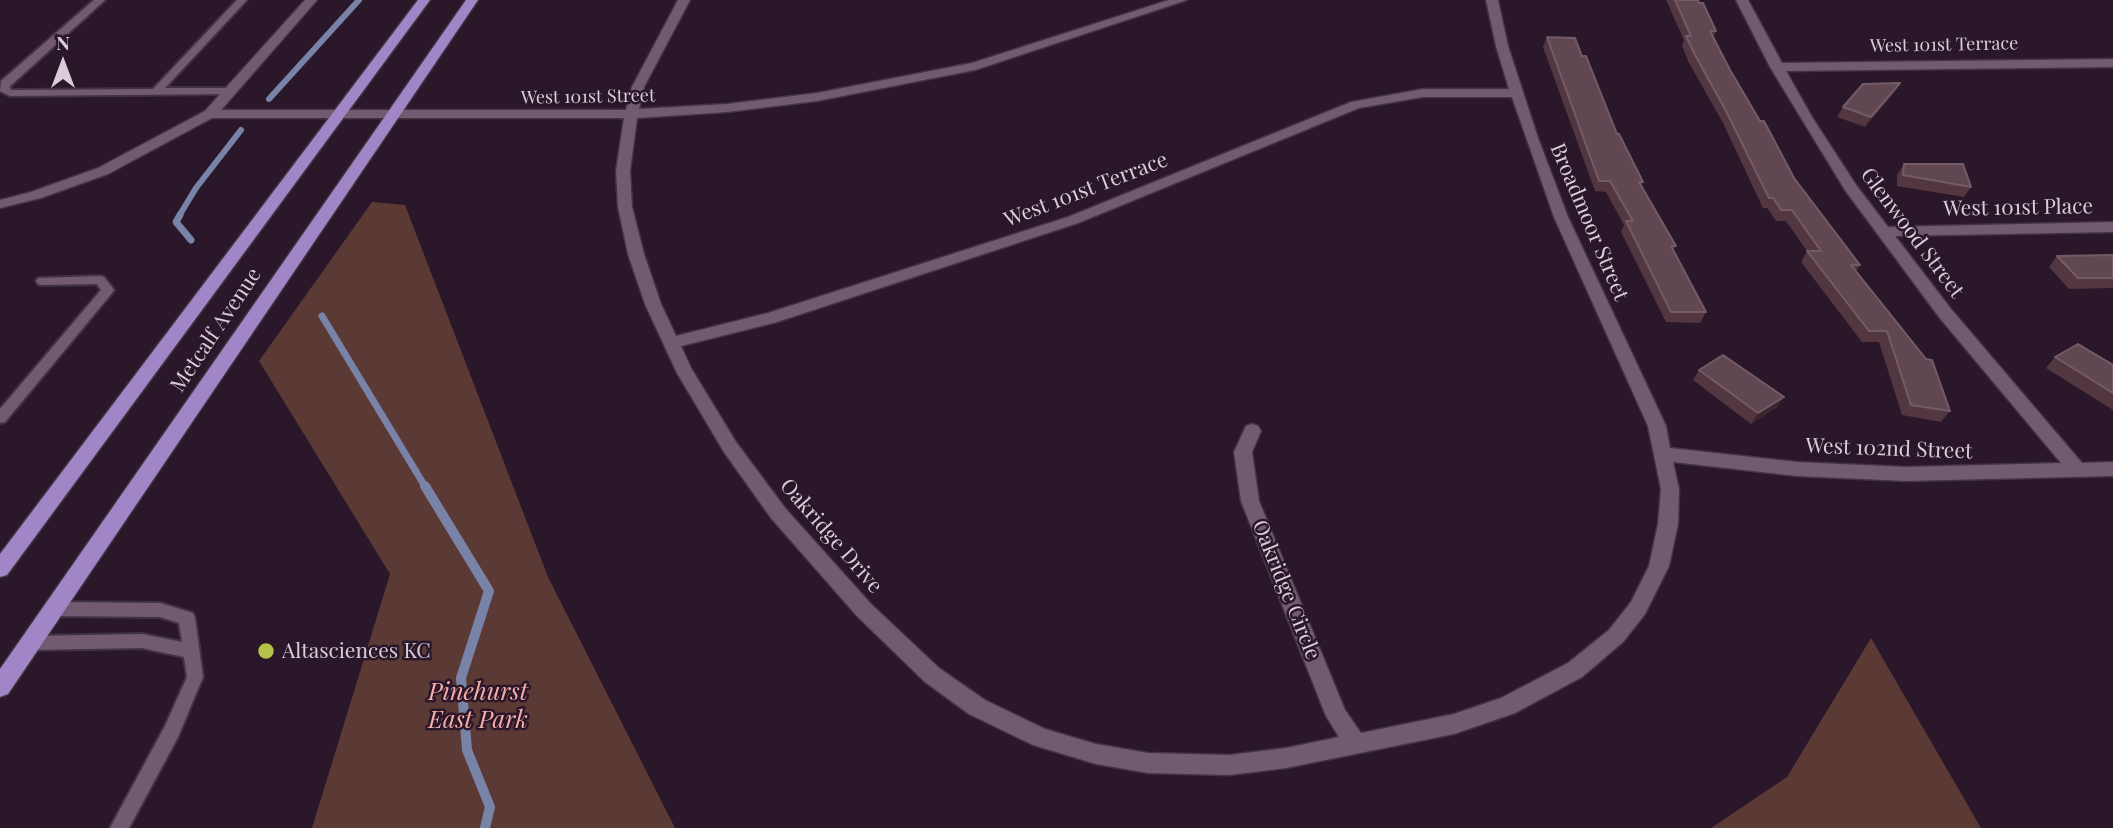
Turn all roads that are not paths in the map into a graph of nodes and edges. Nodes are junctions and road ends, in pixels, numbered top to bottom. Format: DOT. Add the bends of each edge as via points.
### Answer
graph roads {
  1 [pos="100,0"];
  2 [pos="242,0"];
  3 [pos="312,0"];
  4 [pos="424,0"];
  5 [pos="472,0"];
  6 [pos="684,0"];
  7 [pos="1181,0"];
  8 [pos="1492,0"];
  9 [pos="1742,0"];
  10 [pos="2113,63"];
  11 [pos="1776,68"];
  12 [pos="231,91"];
  13 [pos="156,92"];
  14 [pos="1515,93"];
  15 [pos="210,114"];
  16 [pos="339,114"];
  17 [pos="631,114"];
  18 [pos="392,116"];
  19 [pos="0,204"];
  20 [pos="2113,227"];
  21 [pos="1883,232"];
  22 [pos="42,281"];
  23 [pos="671,343"];
  24 [pos="0,418"];
  25 [pos="1252,431"];
  26 [pos="1665,454"];
  27 [pos="2113,470"];
  28 [pos="2078,471"];
  29 [pos="0,569"];
  30 [pos="54,609"];
  31 [pos="30,643"];
  32 [pos="191,651"];
  33 [pos="0,687"];
  34 [pos="1356,744"];
  35 [pos="119,828"];
  1 -- 13 [label="lane" via="3,88 10,93"];
  2 -- 13 [label="lane"];
  3 -- 12 [label="street"];
  4 -- 16 [label="main road, Metcalf Avenue"];
  5 -- 18 [label="main road, Metcalf Avenue"];
  6 -- 17 [label="street, Oakridge Drive" via="644,72"];
  7 -- 17 [label="street, West 101st Street" via="1031,50 897,83 740,106"];
  8 -- 14 [label="street, Broadmoor Street"];
  9 -- 11 [label="street, Glenwood Street"];
  10 -- 11 [label="street, West 101st Terrace"];
  11 -- 21 [label="street, Glenwood Street"];
  12 -- 13 [label="lane"];
  12 -- 15 [label="street"];
  14 -- 23 [label="street, West 101st Terrace" via="1423,93 1356,105 1073,220 771,318"];
  14 -- 26 [label="street, Broadmoor Street" via="1561,217 1657,426"];
  15 -- 16 [label="street, West 101st Street"];
  15 -- 19 [label="street" via="103,171"];
  16 -- 18 [label="street, West 101st Street"];
  16 -- 29 [label="main road, Metcalf Avenue"];
  17 -- 18 [label="street, West 101st Street"];
  17 -- 23 [label="street, Oakridge Drive" via="623,171 625,207 636,254"];
  18 -- 30 [label="main road, Metcalf Avenue"];
  20 -- 21 [label="street, West 101st Place"];
  21 -- 28 [label="street, Glenwood Street" via="1979,356"];
  22 -- 24 [label="lane" via="100,280 108,290"];
  23 -- 34 [label="street, Oakridge Drive" via="730,447 778,513 864,610 932,676 977,707 1041,738 1148,763 1229,765"];
  25 -- 34 [label="street, Oakridge Circle" via="1243,452 1250,501 1337,716"];
  26 -- 28 [label="street, West 102nd Street" via="1797,469 1906,474"];
  26 -- 34 [label="street, Broadmoor Street" via="1670,489 1659,565 1638,608 1616,636 1574,670 1507,706 1454,724"];
  27 -- 28 [label="street, West 102nd Street"];
  30 -- 31 [label="main road, Metcalf Avenue"];
  30 -- 32 [label="lane" via="160,610 187,618"];
  31 -- 32 [label="lane" via="142,641"];
  31 -- 33 [label="main road, Metcalf Avenue"];
  32 -- 35 [label="lane" via="195,677 172,731"];
}
